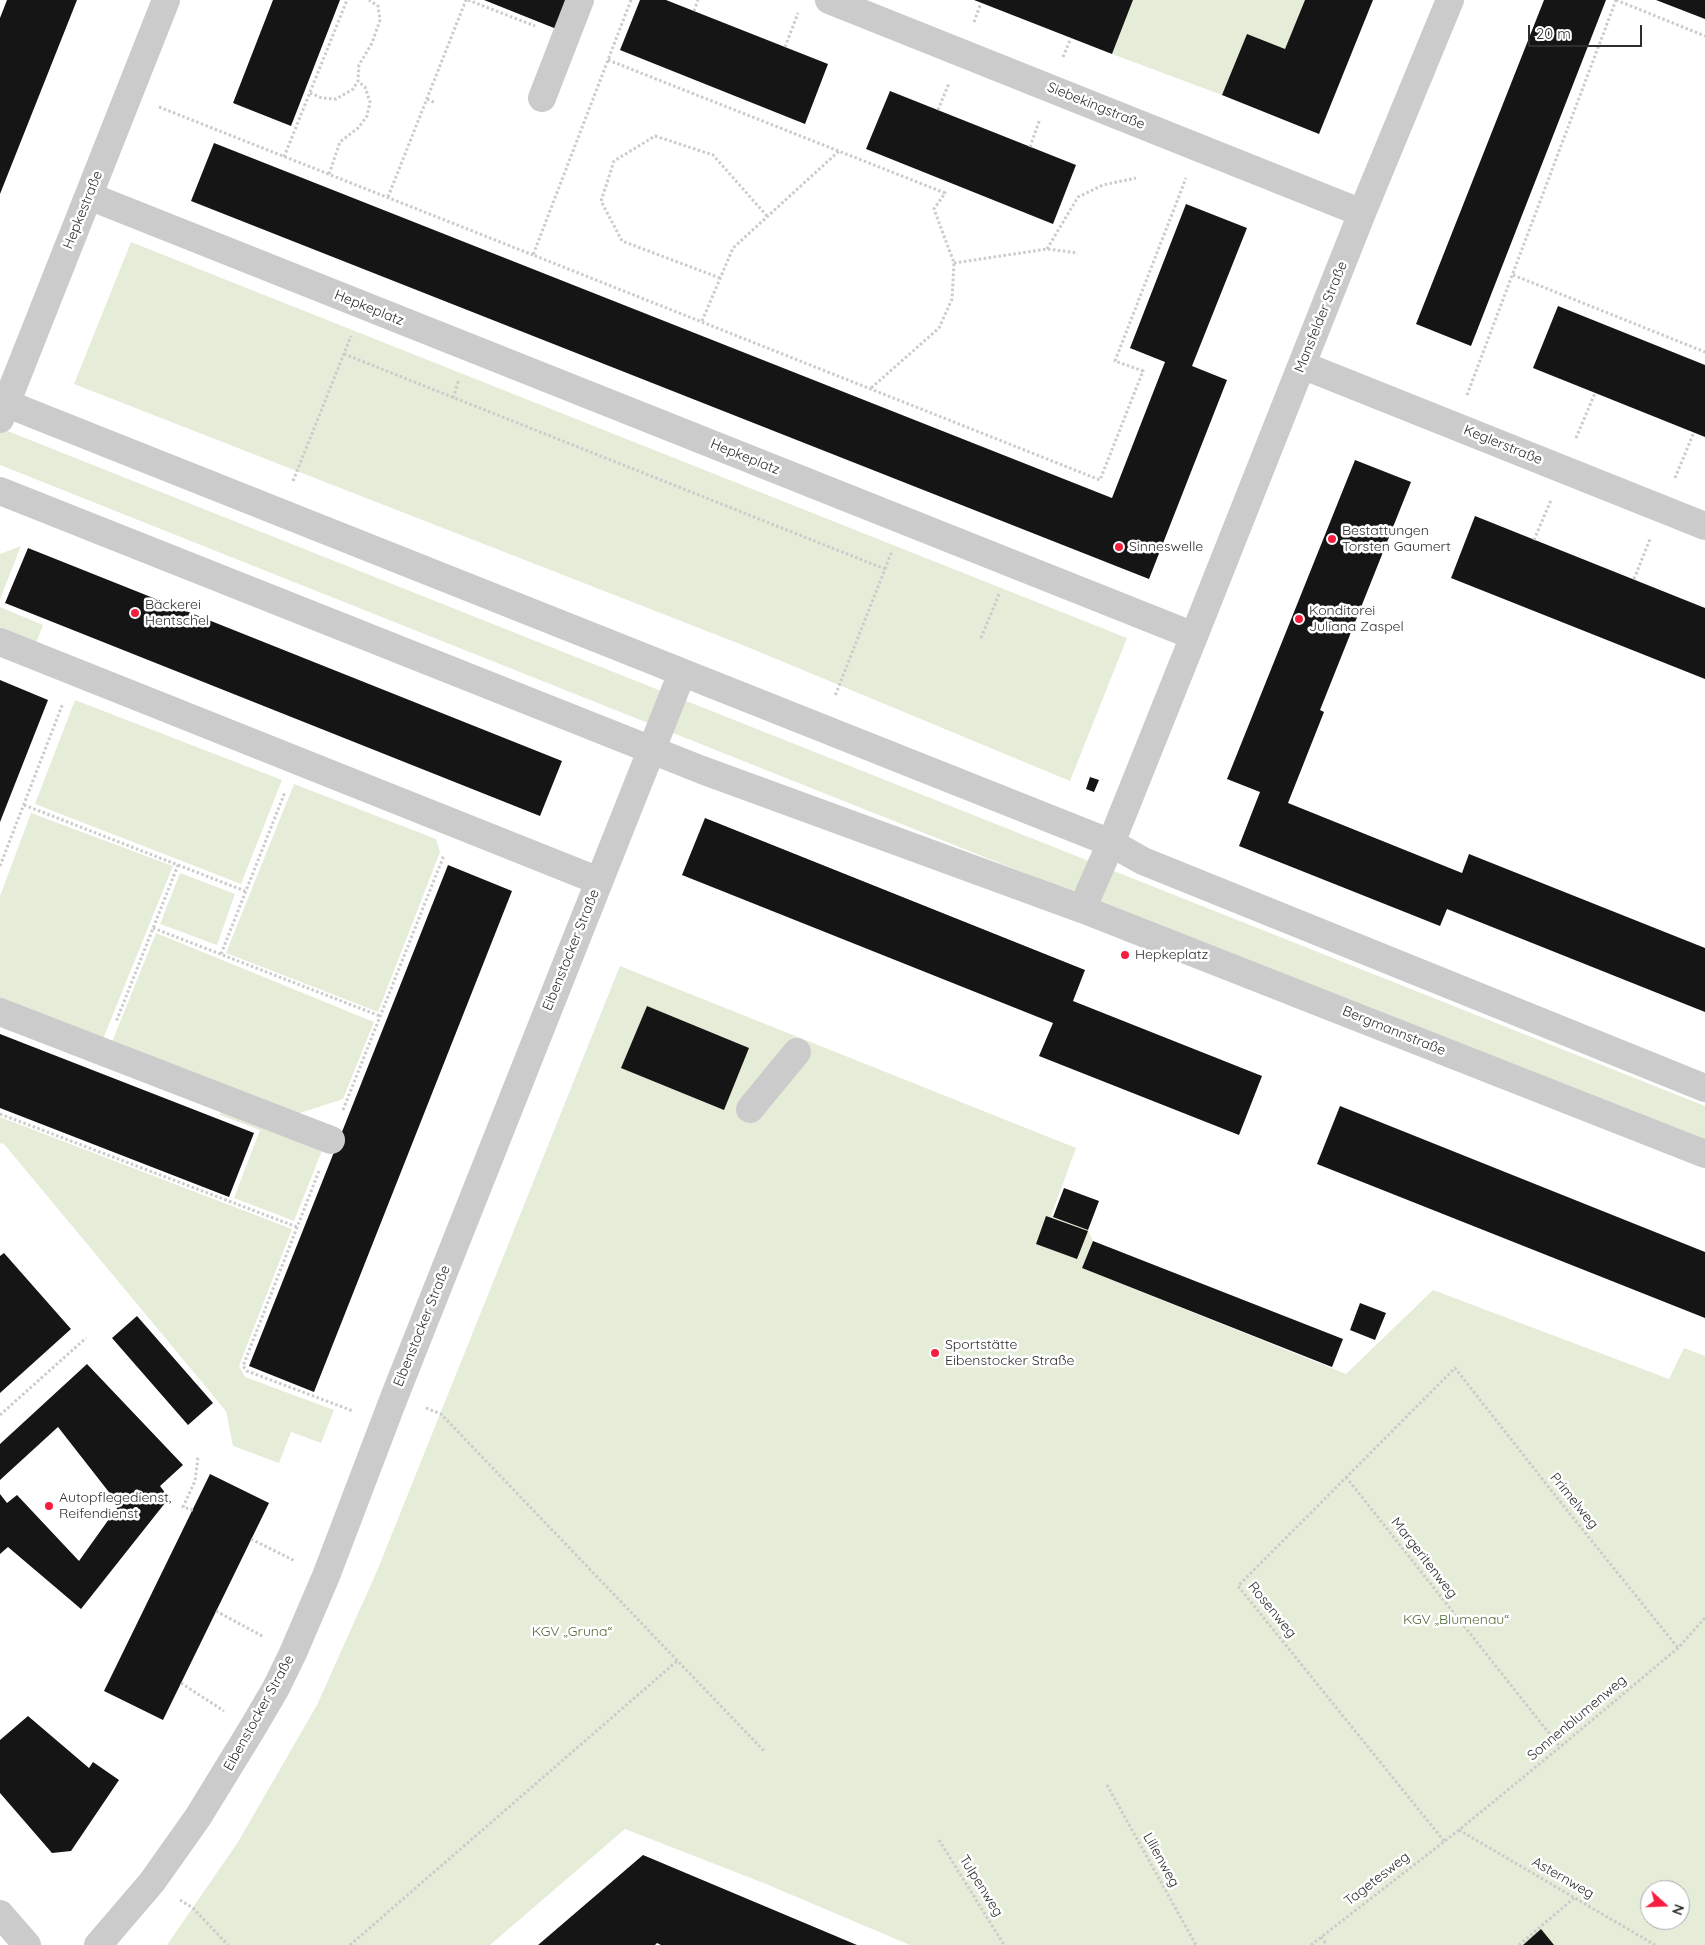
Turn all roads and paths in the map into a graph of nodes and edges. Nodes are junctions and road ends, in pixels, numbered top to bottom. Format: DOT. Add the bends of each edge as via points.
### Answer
graph roads {
  1 [pos="166,0"];
  2 [pos="347,0"];
  3 [pos="369,0"];
  4 [pos="467,0"];
  5 [pos="580,0"];
  6 [pos="631,0"];
  7 [pos="698,0"];
  8 [pos="829,0"];
  9 [pos="1450,0"];
  10 [pos="1616,0"];
  11 [pos="800,8"];
  12 [pos="694,11"];
  13 [pos="1705,36"];
  14 [pos="565,38"];
  15 [pos="785,47"];
  16 [pos="608,60"];
  17 [pos="358,81"];
  18 [pos="310,93"];
  19 [pos="129,95"];
  20 [pos="542,98"];
  21 [pos="427,99"];
  22 [pos="436,103"];
  23 [pos="1198,147"];
  24 [pos="839,151"];
  25 [pos="284,157"];
  26 [pos="329,174"];
  27 [pos="1136,178"];
  28 [pos="88,196"];
  29 [pos="388,197"];
  30 [pos="1362,213"];
  31 [pos="768,216"];
  32 [pos="1047,249"];
  33 [pos="1078,252"];
  34 [pos="533,255"];
  35 [pos="954,263"];
  36 [pos="1513,275"];
  37 [pos="720,278"];
  38 [pos="363,306"];
  39 [pos="702,321"];
  40 [pos="1705,352"];
  41 [pos="344,354"];
  42 [pos="1302,365"];
  43 [pos="870,389"];
  44 [pos="1595,393"];
  45 [pos="2,408"];
  46 [pos="1455,426"];
  47 [pos="1694,432"];
  48 [pos="1564,469"];
  49 [pos="0,491"];
  50 [pos="1662,508"];
  51 [pos="280,513"];
  52 [pos="1705,526"];
  53 [pos="1534,540"];
  54 [pos="1011,563"];
  55 [pos="1634,580"];
  56 [pos="1194,636"];
  57 [pos="981,638"];
  58 [pos="0,642"];
  59 [pos="76,672"];
  60 [pos="682,673"];
  61 [pos="822,728"];
  62 [pos="651,750"];
  63 [pos="297,760"];
  64 [pos="24,805"];
  65 [pos="1111,843"];
  66 [pos="178,865"];
  67 [pos="0,866"];
  68 [pos="599,880"];
  69 [pos="245,891"];
  70 [pos="1082,909"];
  71 [pos="153,928"];
  72 [pos="221,954"];
  73 [pos="0,1012"];
  74 [pos="380,1016"];
  75 [pos="104,1052"];
  76 [pos="797,1052"];
  77 [pos="1705,1088"];
  78 [pos="750,1109"];
  79 [pos="0,1114"];
  80 [pos="330,1140"];
  81 [pos="1705,1154"];
  82 [pos="297,1227"];
  83 [pos="86,1338"];
  84 [pos="1455,1368"];
  85 [pos="395,1395"];
  86 [pos="0,1414"];
  87 [pos="198,1457"];
  88 [pos="1346,1477"];
  89 [pos="193,1510"];
  90 [pos="251,1539"];
  91 [pos="326,1576"];
  92 [pos="216,1611"];
  93 [pos="1705,1618"];
  94 [pos="1678,1648"];
  95 [pos="293,1653"];
  96 [pos="677,1661"];
  97 [pos="180,1683"];
  98 [pos="252,1729"];
  99 [pos="1560,1747"];
  100 [pos="765,1752"];
  101 [pos="1107,1785"];
  102 [pos="1458,1830"];
  103 [pos="939,1840"];
  104 [pos="1444,1841"];
  105 [pos="152,1882"];
  106 [pos="1574,1898"];
  107 [pos="0,1914"];
  108 [pos="1321,1937"];
  109 [pos="27,1945"];
  110 [pos="98,1945"];
  111 [pos="228,1945"];
  112 [pos="350,1945"];
  113 [pos="1004,1945"];
  114 [pos="1196,1945"];
  115 [pos="1311,1945"];
  116 [pos="1327,1945"];
  117 [pos="1519,1945"];
  118 [pos="1655,1945"];
  1 -- 19 [label="street, Hepkestraße"];
  2 -- 18 [label="path"];
  3 -- 17 [label="path" via="378,6 380,20 359,65"];
  4 -- 14 [label="path"];
  4 -- 21 [label="path"];
  5 -- 14 [label="street"];
  6 -- 16 [label="path"];
  7 -- 12 [label="path"];
  8 -- 23 [label="street, Siebekingstraße"];
  9 -- 30 [label="street, Mansfelder Straße"];
  10 -- 13 [label="path"];
  10 -- 36 [label="path"];
  11 -- 15 [label="path"];
  14 -- 20 [label="street"];
  16 -- 24 [label="path"];
  16 -- 34 [label="path"];
  17 -- 18 [label="path" via="353,89 336,99"];
  17 -- 26 [label="path" via="365,88 370,102 367,116 340,142"];
  18 -- 25 [label="path"];
  19 -- 25 [label="path"];
  19 -- 28 [label="street, Hepkestraße"];
  21 -- 22 [label="path"];
  21 -- 29 [label="path"];
  23 -- 30 [label="street, Siebekingstraße"];
  23 -- 43 [label="path" via="1115,361 1143,371 1100,480"];
  24 -- 31 [label="path"];
  24 -- 35 [label="path" via="945,193 934,209"];
  25 -- 26 [label="path"];
  26 -- 29 [label="path"];
  27 -- 32 [label="path" via="1103,185 1078,197"];
  28 -- 38 [label="street, Hepkeplatz"];
  28 -- 45 [label="street, Hepkestraße"];
  29 -- 34 [label="path"];
  30 -- 42 [label="street, Mansfelder Straße"];
  31 -- 37 [label="path" via="733,248"];
  31 -- 37 [label="path" via="713,155 655,136 614,161 601,201 622,241"];
  32 -- 33 [label="path"];
  32 -- 35 [label="path"];
  34 -- 39 [label="path"];
  35 -- 43 [label="path" via="952,299 939,328"];
  36 -- 40 [label="path"];
  36 -- 46 [label="path"];
  37 -- 39 [label="path"];
  38 -- 41 [label="path"];
  38 -- 54 [label="street, Hepkeplatz"];
  39 -- 43 [label="path"];
  41 -- 51 [label="path"];
  41 -- 61 [label="path" via="885,570"];
  42 -- 46 [label="street, Keglerstraße"];
  42 -- 56 [label="street, Mansfelder Straße"];
  44 -- 48 [label="path"];
  45 -- 51 [label="street"];
  46 -- 48 [label="street, Keglerstraße"];
  47 -- 50 [label="path"];
  48 -- 50 [label="street, Keglerstraße"];
  48 -- 53 [label="path"];
  49 -- 62 [label="street"];
  50 -- 52 [label="street, Keglerstraße"];
  50 -- 55 [label="path"];
  51 -- 60 [label="street"];
  54 -- 56 [label="street, Hepkeplatz"];
  54 -- 57 [label="path"];
  56 -- 65 [label="street"];
  58 -- 59 [label="street"];
  59 -- 63 [label="street"];
  59 -- 64 [label="path"];
  60 -- 61 [label="street"];
  60 -- 62 [label="street, Eibenstocker Straße"];
  61 -- 65 [label="street"];
  62 -- 68 [label="street, Eibenstocker Straße"];
  62 -- 70 [label="street"];
  63 -- 68 [label="street"];
  63 -- 69 [label="path"];
  64 -- 66 [label="path"];
  64 -- 67 [label="path"];
  65 -- 70 [label="street"];
  65 -- 77 [label="street" via="1143,861"];
  66 -- 69 [label="path"];
  66 -- 71 [label="path"];
  68 -- 85 [label="street, Eibenstocker Straße"];
  69 -- 72 [label="path"];
  70 -- 81 [label="street, Bergmannstraße"];
  71 -- 72 [label="path"];
  71 -- 75 [label="path"];
  72 -- 74 [label="path"];
  73 -- 75 [label="street"];
  75 -- 80 [label="street"];
  76 -- 78 [label="street"];
  79 -- 82 [label="path"];
  83 -- 86 [label="path"];
  84 -- 88 [label="path, Rosenweg"];
  84 -- 94 [label="path, Primelweg"];
  85 -- 91 [label="street, Eibenstocker Straße"];
  85 -- 96 [label="path" via="441,1414"];
  87 -- 89 [label="path" via="195,1481 183,1507"];
  88 -- 99 [label="path, Margeritenweg"];
  88 -- 104 [label="path, Rosenweg" via="1238,1586"];
  90 -- 91 [label="path"];
  91 -- 95 [label="street, Eibenstocker Straße"];
  92 -- 95 [label="path"];
  93 -- 94 [label="path, Sonnenblumenweg"];
  94 -- 99 [label="path, Sonnenblumenweg"];
  95 -- 98 [label="street, Eibenstocker Straße"];
  96 -- 100 [label="path"];
  96 -- 112 [label="path"];
  97 -- 98 [label="path"];
  98 -- 105 [label="street, Eibenstocker Straße" via="198,1817"];
  99 -- 102 [label="path, Sonnenblumenweg"];
  101 -- 114 [label="path, Lilienweg"];
  102 -- 104 [label="path, Tagetesweg"];
  102 -- 106 [label="path, Asternweg"];
  103 -- 113 [label="path, Tulpenweg"];
  104 -- 108 [label="path, Tagetesweg"];
  105 -- 110 [label="street, Eibenstocker Straße"];
  105 -- 111 [label="path" via="193,1908"];
  106 -- 117 [label="path"];
  106 -- 118 [label="path, Asternweg"];
  107 -- 109 [label="street"];
  108 -- 115 [label="path, Tagetesweg"];
  108 -- 116 [label="path"];
}
